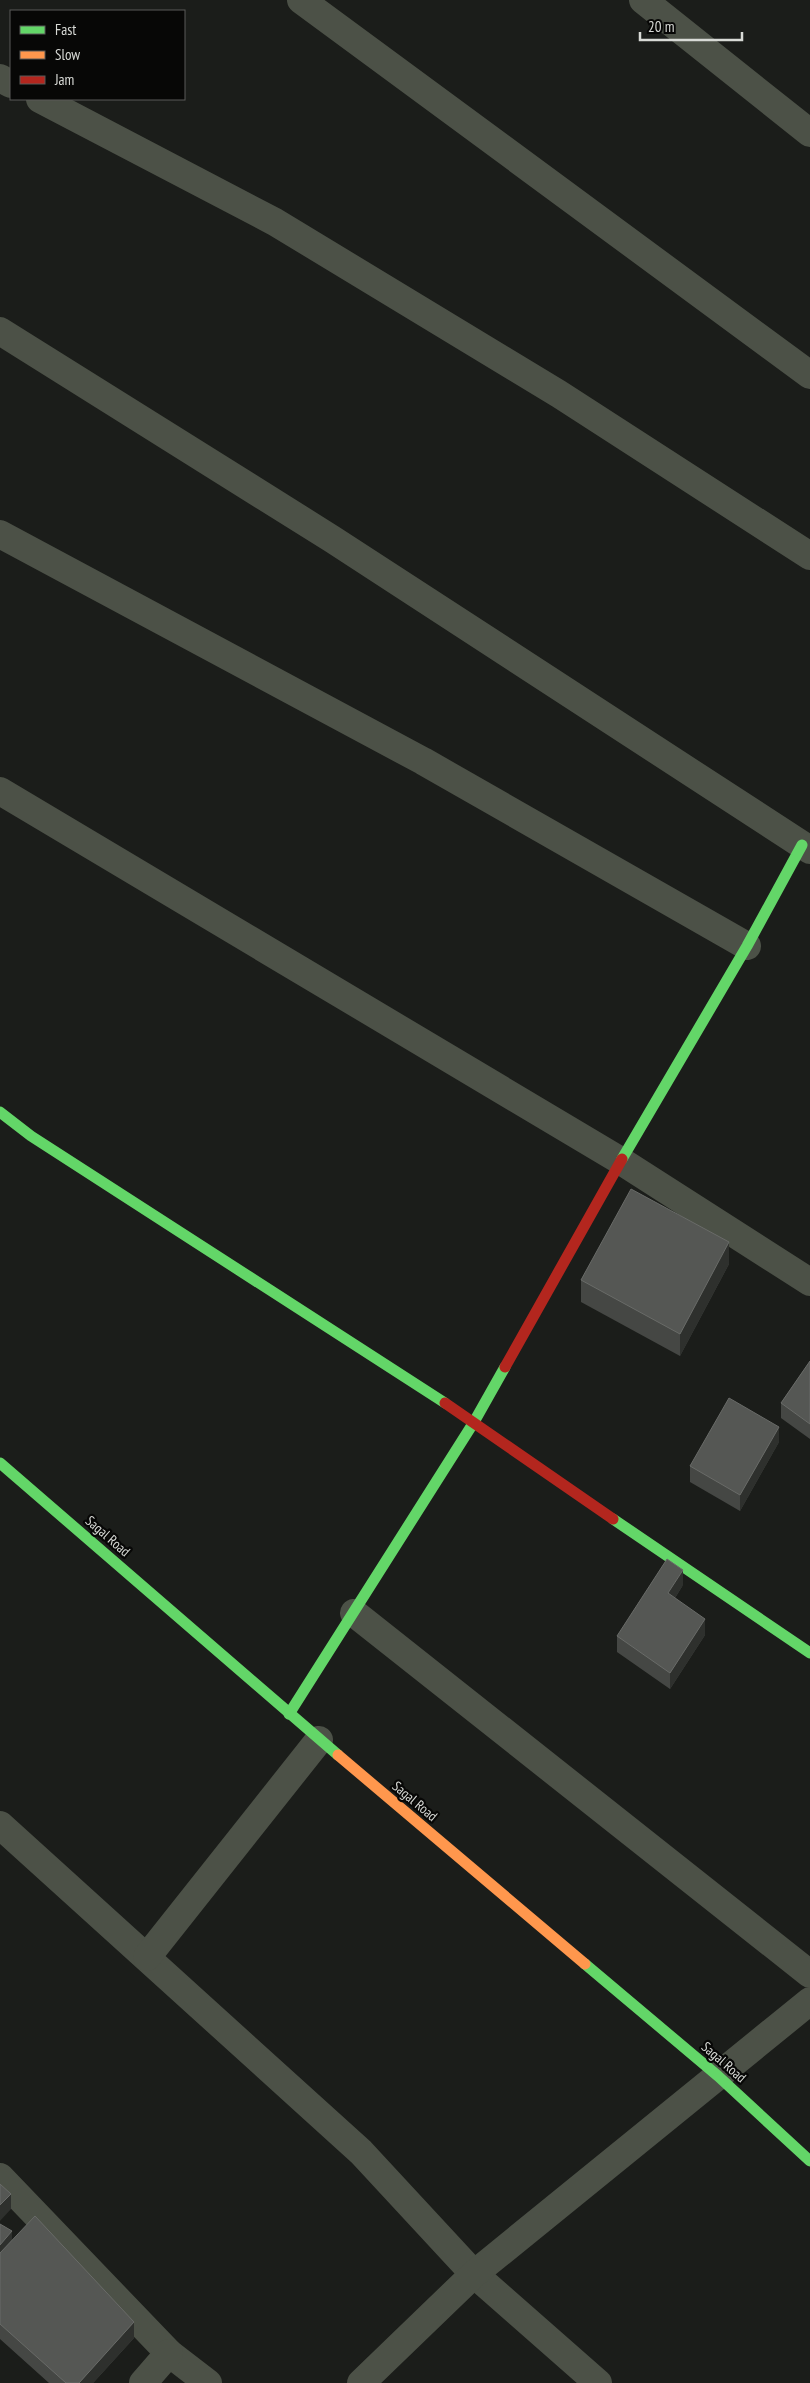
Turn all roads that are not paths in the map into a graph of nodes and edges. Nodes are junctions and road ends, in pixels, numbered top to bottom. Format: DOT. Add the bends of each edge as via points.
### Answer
graph roads {
  1 [pos="301,0"];
  2 [pos="644,0"];
  3 [pos="42,100"];
  4 [pos="810,133"];
  5 [pos="0,331"];
  6 [pos="810,375"];
  7 [pos="0,534"];
  8 [pos="810,556"];
  9 [pos="0,791"];
  10 [pos="806,848"];
  11 [pos="747,946"];
  12 [pos="0,1112"];
  13 [pos="621,1160"];
  14 [pos="810,1282"];
  15 [pos="474,1422"];
  16 [pos="0,1462"];
  17 [pos="354,1613"];
  18 [pos="810,1653"];
  19 [pos="289,1714"];
  20 [pos="319,1740"];
  21 [pos="0,1825"];
  22 [pos="147,1957"];
  23 [pos="810,1974"];
  24 [pos="810,2000"];
  25 [pos="718,2076"];
  26 [pos="810,2161"];
  27 [pos="0,2177"];
  28 [pos="474,2274"];
  29 [pos="169,2353"];
  30 [pos="143,2383"];
  31 [pos="208,2383"];
  32 [pos="362,2383"];
  33 [pos="598,2383"];
  1 -- 6 [label="street"];
  2 -- 4 [label="street"];
  3 -- 8 [label="street" via="275,222 559,394"];
  5 -- 10 [label="street" via="332,539"];
  7 -- 11 [label="street" via="423,762"];
  9 -- 13 [label="street"];
  10 -- 11 [label="street"];
  11 -- 13 [label="street"];
  12 -- 15 [label="street" via="31,1136"];
  13 -- 14 [label="street"];
  13 -- 15 [label="street"];
  15 -- 17 [label="street"];
  15 -- 18 [label="street"];
  16 -- 19 [label="street, Sagal Road"];
  17 -- 19 [label="street"];
  17 -- 23 [label="street"];
  19 -- 20 [label="street, Sagal Road"];
  20 -- 22 [label="street"];
  20 -- 25 [label="street, Sagal Road"];
  21 -- 22 [label="street"];
  22 -- 28 [label="street" via="361,2152"];
  24 -- 25 [label="street"];
  25 -- 26 [label="street, Sagal Road"];
  25 -- 28 [label="street"];
  27 -- 29 [label="street"];
  28 -- 32 [label="street"];
  28 -- 33 [label="street"];
  29 -- 30 [label="street"];
  29 -- 31 [label="street"];
}
